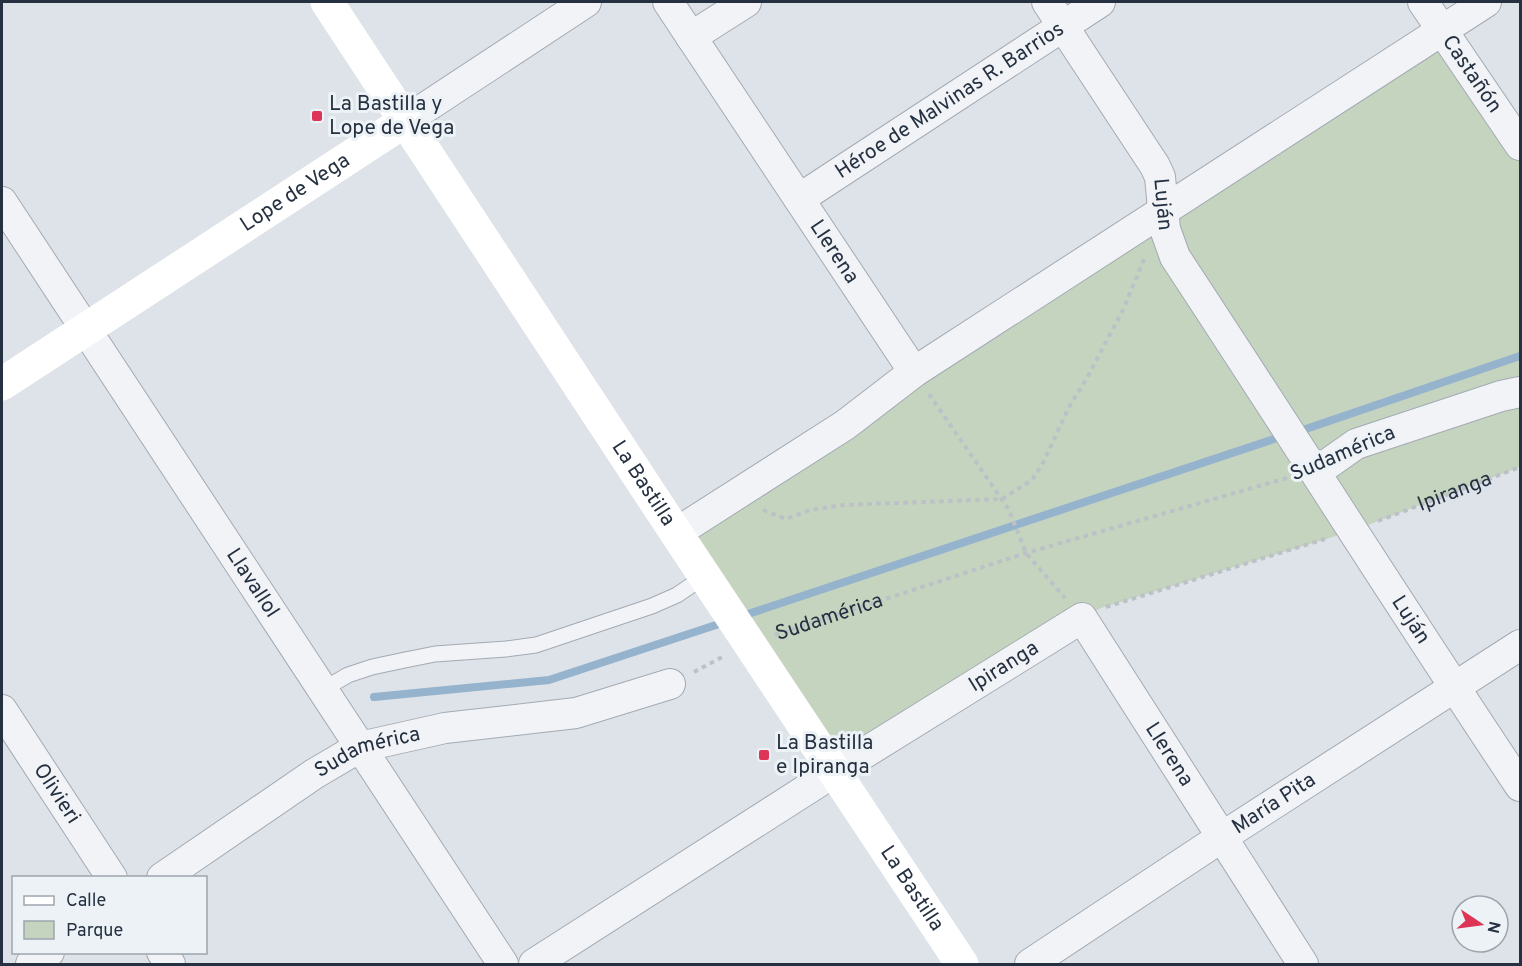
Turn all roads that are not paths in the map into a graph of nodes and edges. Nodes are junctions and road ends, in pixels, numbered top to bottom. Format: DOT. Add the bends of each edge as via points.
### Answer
graph roads {
  1 [pos="327,2"];
  2 [pos="586,2"];
  3 [pos="668,2"];
  4 [pos="746,2"];
  5 [pos="1047,2"];
  6 [pos="1100,2"];
  7 [pos="1423,2"];
  8 [pos="1486,2"];
  9 [pos="1064,26"];
  10 [pos="1443,30"];
  11 [pos="691,37"];
  12 [pos="405,121"];
  13 [pos="1521,145"];
  14 [pos="799,199"];
  15 [pos="2,202"];
  16 [pos="1162,211"];
  17 [pos="85,328"];
  18 [pos="914,372"];
  19 [pos="2,384"];
  20 [pos="1521,392"];
  21 [pos="1308,461"];
  22 [pos="676,533"];
  23 [pos="705,576"];
  24 [pos="1082,618"];
  25 [pos="1521,645"];
  26 [pos="670,684"];
  27 [pos="1454,688"];
  28 [pos="322,690"];
  29 [pos="2,710"];
  30 [pos="360,747"];
  31 [pos="834,772"];
  32 [pos="1521,786"];
  33 [pos="1222,837"];
  34 [pos="111,876"];
  35 [pos="165,876"];
  36 [pos="46,954"];
  37 [pos="31,964"];
  38 [pos="503,964"];
  39 [pos="534,964"];
  40 [pos="962,964"];
  41 [pos="1030,964"];
  42 [pos="1303,964"];
  1 -- 12 [label="street, La Bastilla"];
  2 -- 12 [label="street, Lope de Vega"];
  3 -- 11 [label="street, Llerena"];
  4 -- 11 [label="street"];
  5 -- 9 [label="street, Luján"];
  6 -- 9 [label="street, Héroe de Malvinas R. Barrios"];
  7 -- 10 [label="street, Castañón"];
  8 -- 10 [label="street"];
  9 -- 14 [label="street, Héroe de Malvinas R. Barrios"];
  9 -- 16 [label="street, Luján" via="1155,166 1160,177"];
  10 -- 13 [label="street, Castañón"];
  10 -- 16 [label="street"];
  11 -- 14 [label="street, Llerena"];
  12 -- 17 [label="street, Lope de Vega"];
  12 -- 22 [label="street, La Bastilla"];
  14 -- 18 [label="street, Llerena"];
  15 -- 17 [label="street, Llavallol"];
  16 -- 18 [label="street"];
  16 -- 21 [label="street, Luján" via="1174,257"];
  17 -- 19 [label="street, Lope de Vega"];
  17 -- 28 [label="street, Llavallol"];
  18 -- 22 [label="street" via="845,425"];
  20 -- 21 [label="street, Sudamérica" via="1356,444 1329,463"];
  21 -- 27 [label="street, Luján"];
  22 -- 23 [label="street, La Bastilla"];
  23 -- 28 [label="lane" via="652,606 536,645 405,660 348,675"];
  23 -- 31 [label="street, La Bastilla"];
  24 -- 31 [label="street, Ipiranga"];
  24 -- 33 [label="street, Llerena"];
  25 -- 27 [label="street, María Pita"];
  26 -- 30 [label="street, Sudamérica" via="576,713 445,728"];
  27 -- 32 [label="street, Luján"];
  27 -- 33 [label="street, María Pita"];
  28 -- 30 [label="street, Llavallol"];
  29 -- 34 [label="street, Olivieri"];
  30 -- 35 [label="street, Sudamérica"];
  30 -- 38 [label="street, Llavallol"];
  31 -- 39 [label="street, Ipiranga"];
  31 -- 40 [label="street, La Bastilla"];
  33 -- 41 [label="street, María Pita"];
  33 -- 42 [label="street, Llerena"];
  36 -- 37 [label="street"];
}
